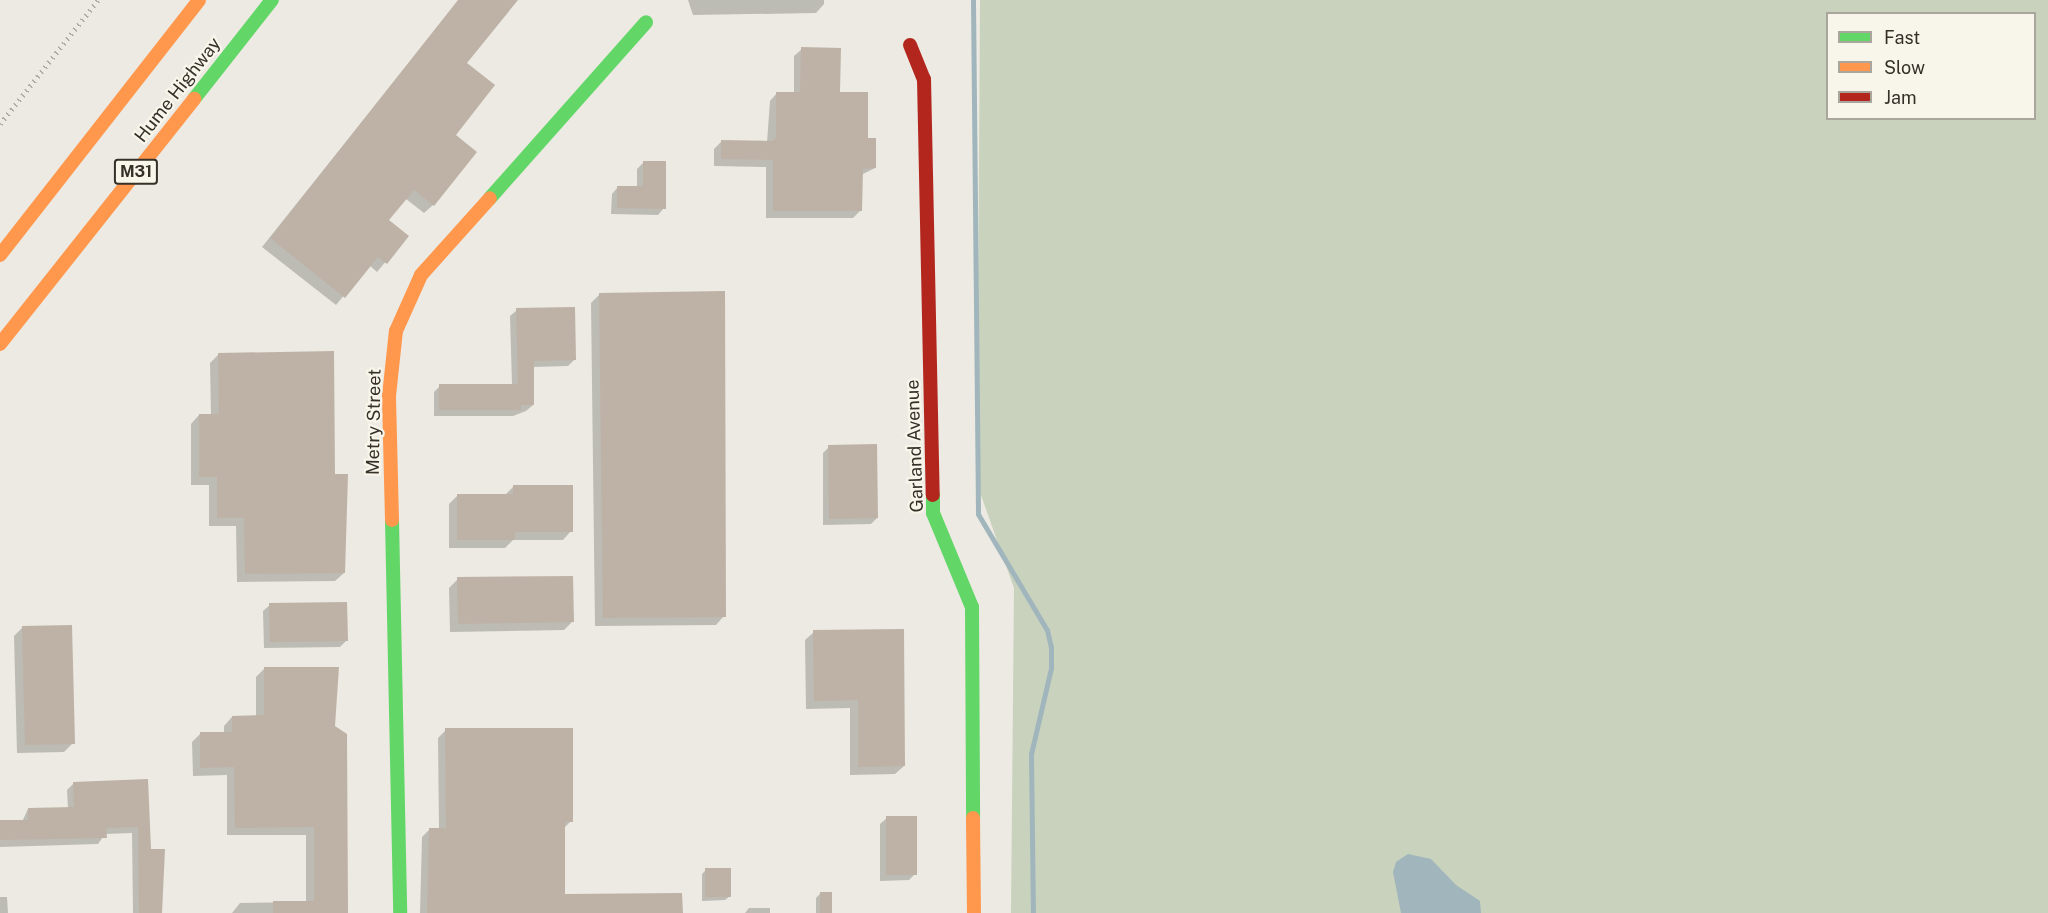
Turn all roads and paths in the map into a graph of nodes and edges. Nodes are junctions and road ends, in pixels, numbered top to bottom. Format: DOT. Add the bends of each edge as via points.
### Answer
graph roads {
  1 [pos="199,0"];
  2 [pos="272,0"];
  3 [pos="646,22"];
  4 [pos="910,45"];
  5 [pos="0,255"];
  6 [pos="0,344"];
  7 [pos="400,913"];
  8 [pos="974,913"];
  1 -- 5 [label="main road"];
  2 -- 6 [label="main road, Hume Highway / M31"];
  3 -- 7 [label="main road, Metry Street" via="421,275 396,331 389,396"];
  4 -- 8 [label="main road, Garland Avenue" via="924,79 933,513 972,607"];
}
